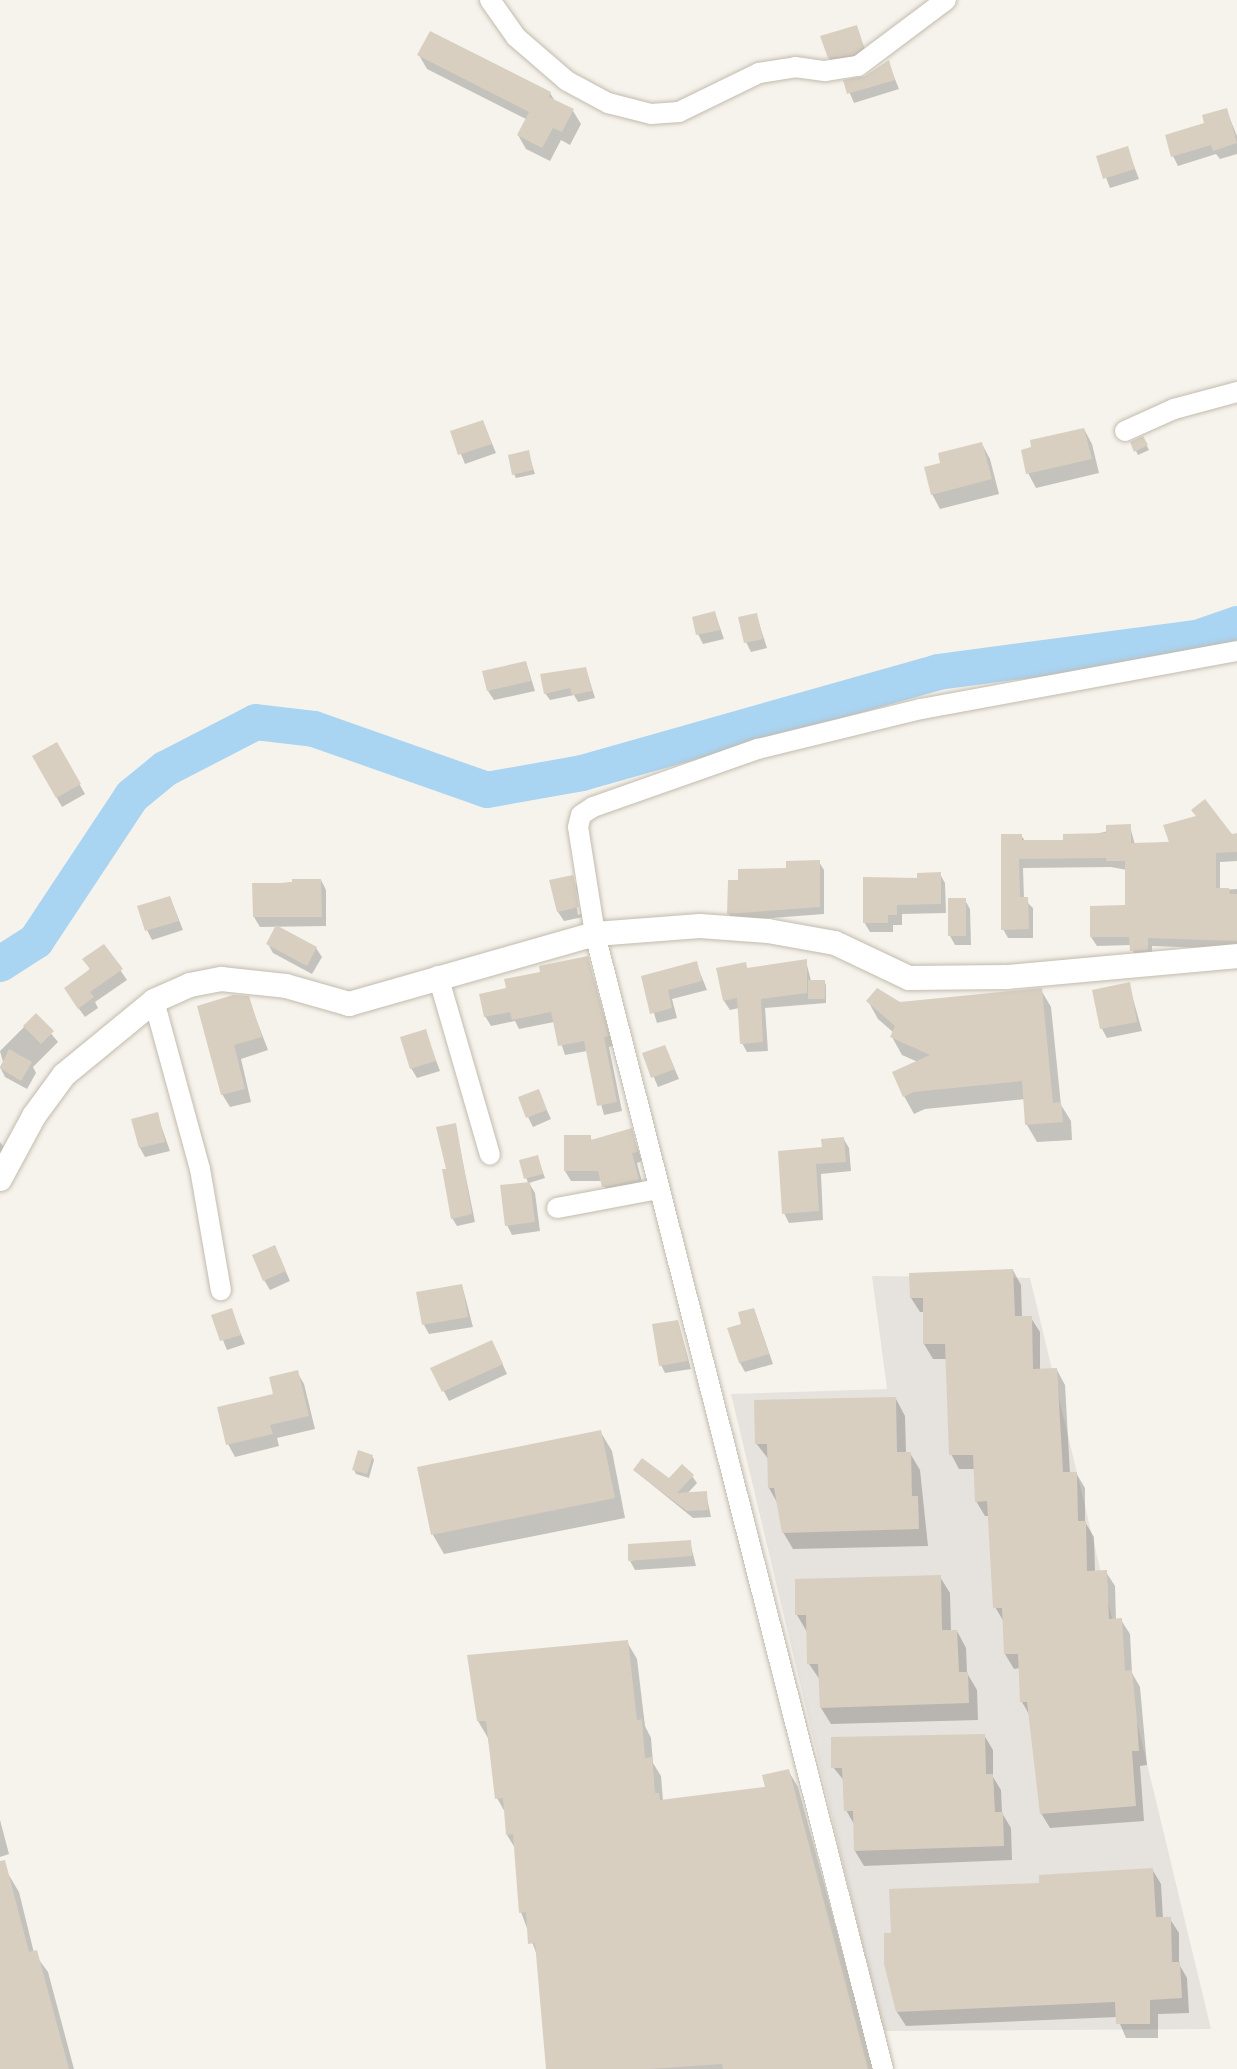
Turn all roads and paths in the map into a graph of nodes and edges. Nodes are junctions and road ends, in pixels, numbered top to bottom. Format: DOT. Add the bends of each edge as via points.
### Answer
graph roads {
  1 [pos="490,0"];
  2 [pos="946,0"];
  3 [pos="1237,392"];
  4 [pos="1125,431"];
  5 [pos="1237,651"];
  6 [pos="595,934"];
  7 [pos="1237,956"];
  8 [pos="438,976"];
  9 [pos="154,1001"];
  10 [pos="490,1155"];
  11 [pos="0,1179"];
  12 [pos="659,1189"];
  13 [pos="557,1208"];
  14 [pos="221,1290"];
  15 [pos="883,2069"];
  1 -- 2 [label="street" via="516,37 567,81 608,103 651,114 679,112 759,73 795,67 825,71 858,66"];
  3 -- 4 [label="street" via="1174,408"];
  5 -- 6 [label="street" via="921,709 759,749 593,807 581,815 578,827"];
  6 -- 7 [label="street" via="700,926 768,931 835,943 909,978 1007,977"];
  6 -- 8 [label="street"];
  6 -- 12 [label="street"];
  8 -- 9 [label="street" via="349,1004 286,986 221,979 190,985"];
  8 -- 10 [label="street"];
  9 -- 11 [label="street" via="64,1075 34,1116"];
  9 -- 14 [label="street" via="200,1169"];
  12 -- 13 [label="street"];
  12 -- 15 [label="street"];
}
